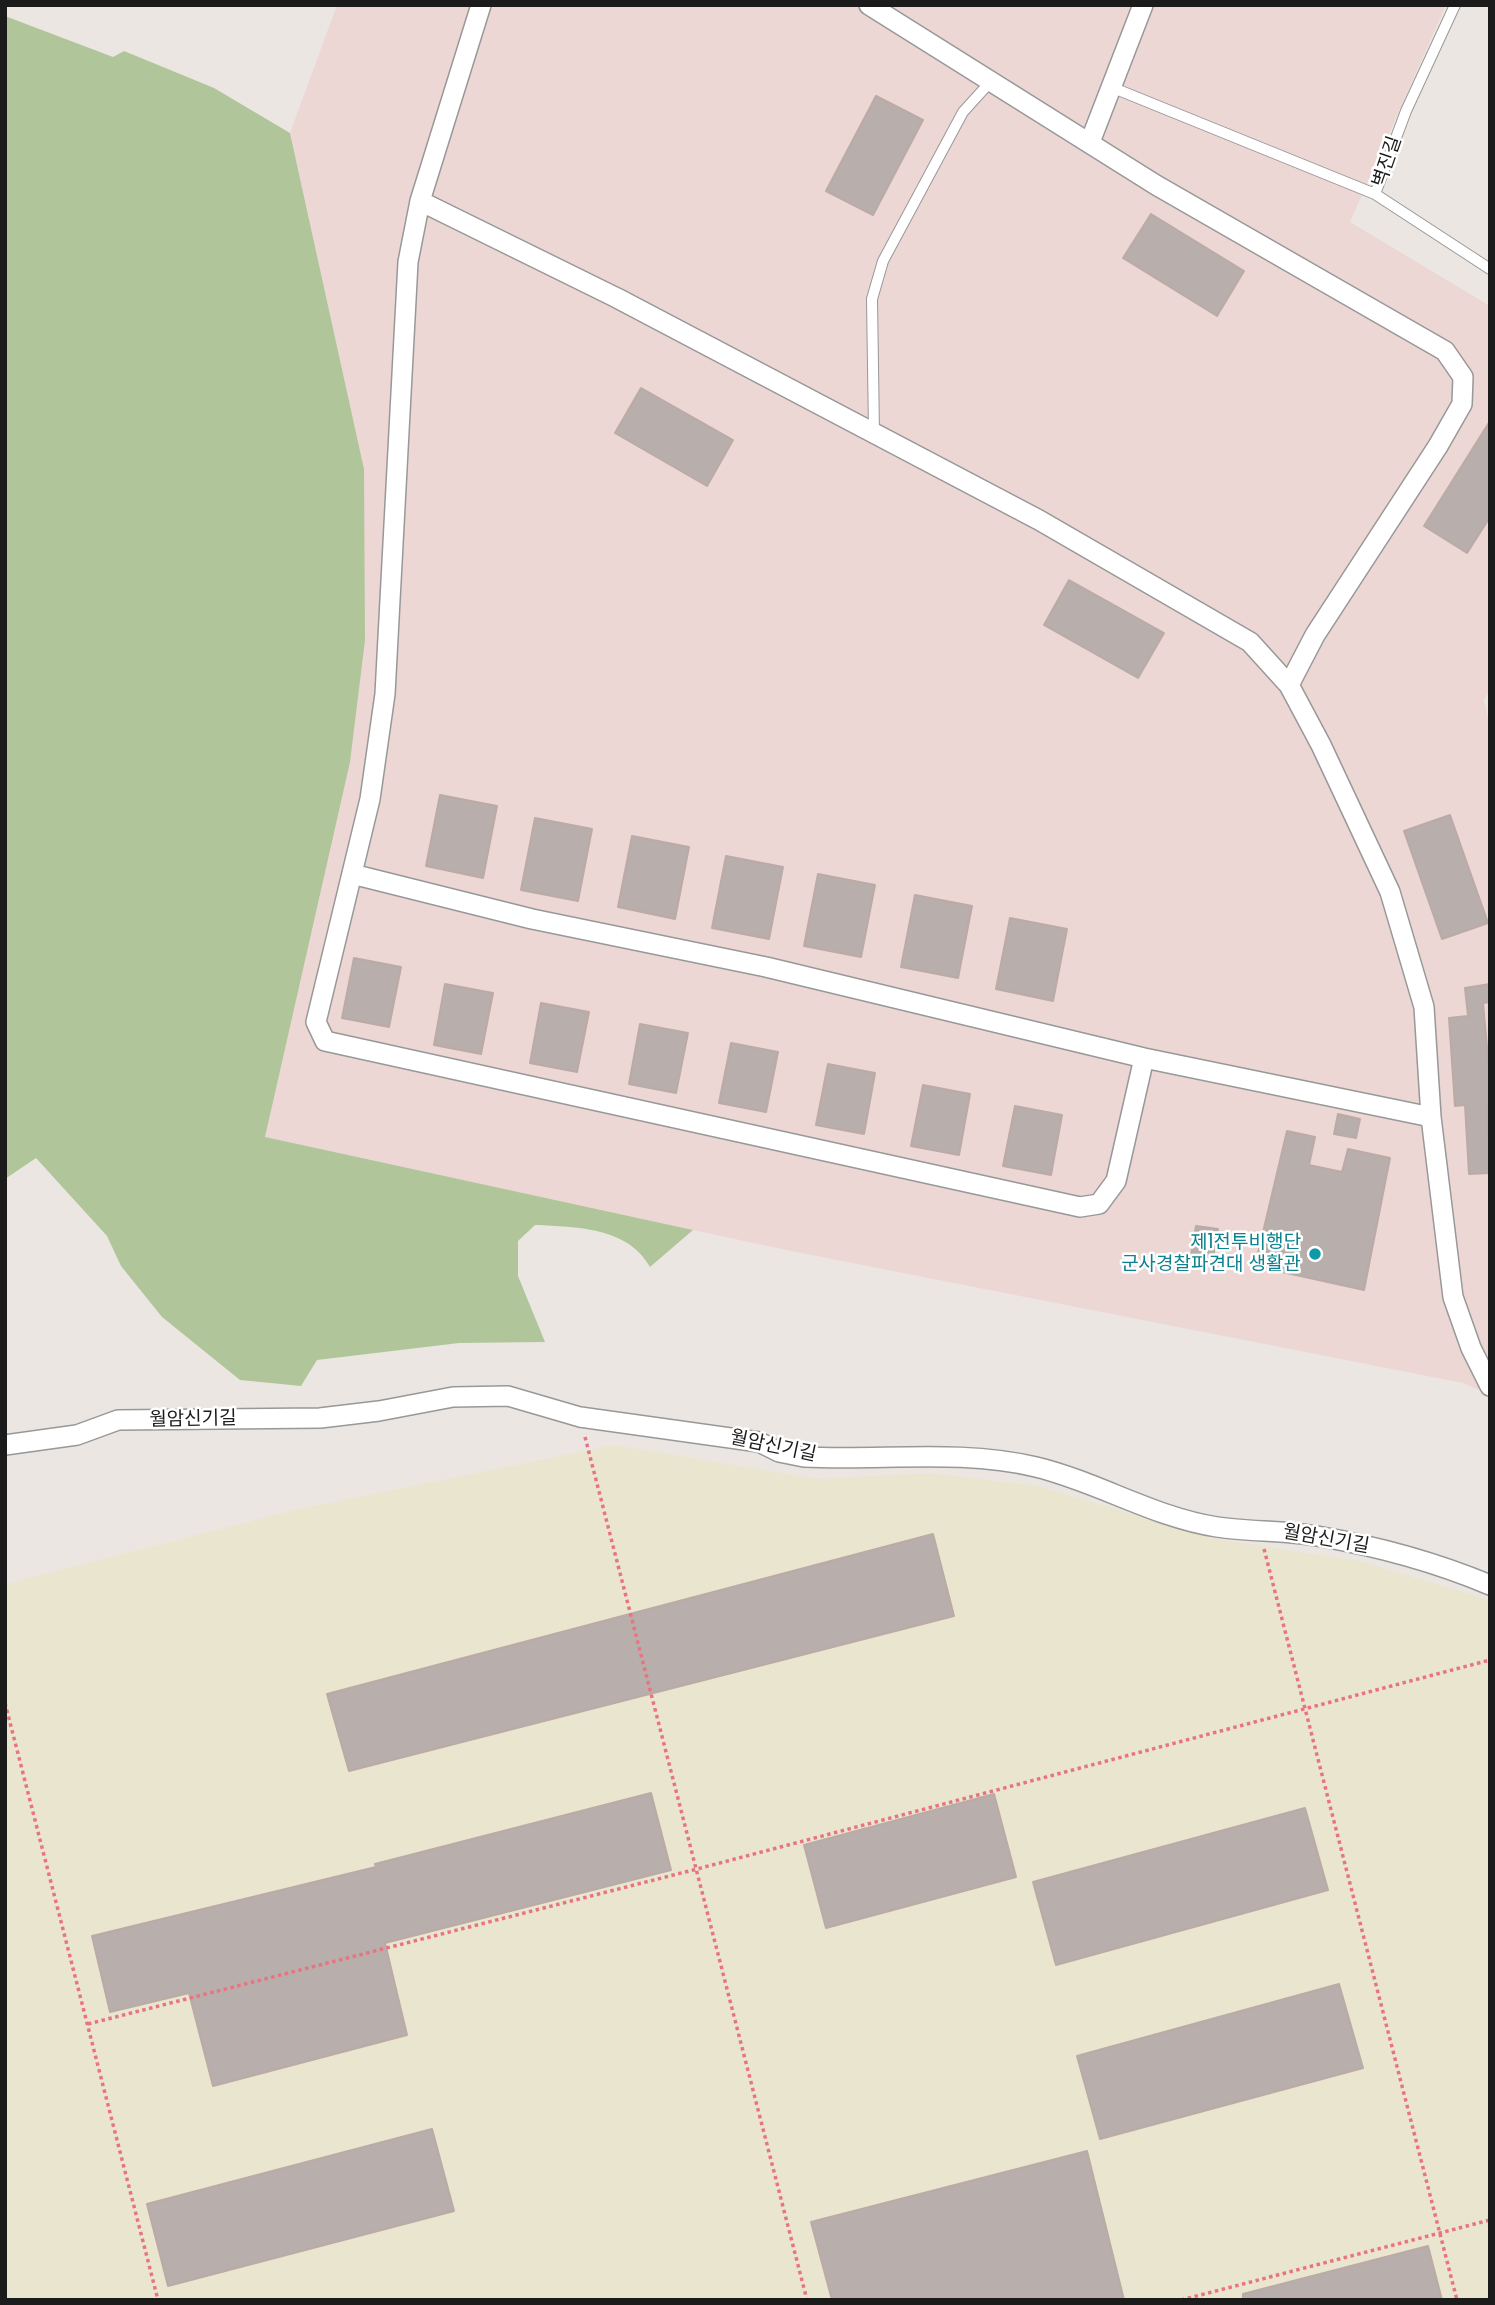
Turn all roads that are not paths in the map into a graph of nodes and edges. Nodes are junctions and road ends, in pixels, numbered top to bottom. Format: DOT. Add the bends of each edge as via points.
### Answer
graph roads {
  1 [pos="481,5"];
  2 [pos="1143,5"];
  3 [pos="1455,5"];
  4 [pos="873,6"];
  5 [pos="992,80"];
  6 [pos="1111,87"];
  7 [pos="1090,142"];
  8 [pos="1375,194"];
  9 [pos="420,201"];
  10 [pos="1490,269"];
  11 [pos="874,433"];
  12 [pos="1289,685"];
  13 [pos="352,874"];
  14 [pos="1144,1058"];
  15 [pos="1431,1117"];
  16 [pos="1490,1386"];
  17 [pos="5,1445"];
  18 [pos="1490,1585"];
  1 -- 9 [label="street"];
  2 -- 6 [label="street"];
  3 -- 8 [label="lane, 벽진길" via="1406,111"];
  4 -- 5 [label="street"];
  5 -- 7 [label="street"];
  5 -- 11 [label="lane" via="963,112 883,261 872,299"];
  6 -- 7 [label="street"];
  6 -- 8 [label="lane"];
  7 -- 12 [label="street" via="1168,192 1446,351 1463,377 1462,404 1315,635"];
  8 -- 10 [label="lane, 벽진길"];
  9 -- 11 [label="street"];
  9 -- 13 [label="street" via="408,262 385,694 370,799"];
  11 -- 12 [label="street" via="1039,520 1250,642"];
  12 -- 15 [label="street" via="1390,892 1424,1007"];
  13 -- 14 [label="street"];
  13 -- 14 [label="street" via="316,1022 324,1041 356,1050 1080,1207 1099,1204 1116,1181"];
  14 -- 15 [label="street"];
  15 -- 16 [label="street" via="1453,1297"];
  17 -- 18 [label="street, 월암신기길" via="77,1435 118,1420 320,1418 453,1397 508,1396 579,1417 760,1442 804,1457 984,1458 1035,1467 1180,1518 1217,1527 1317,1536 1408,1556"];
}
